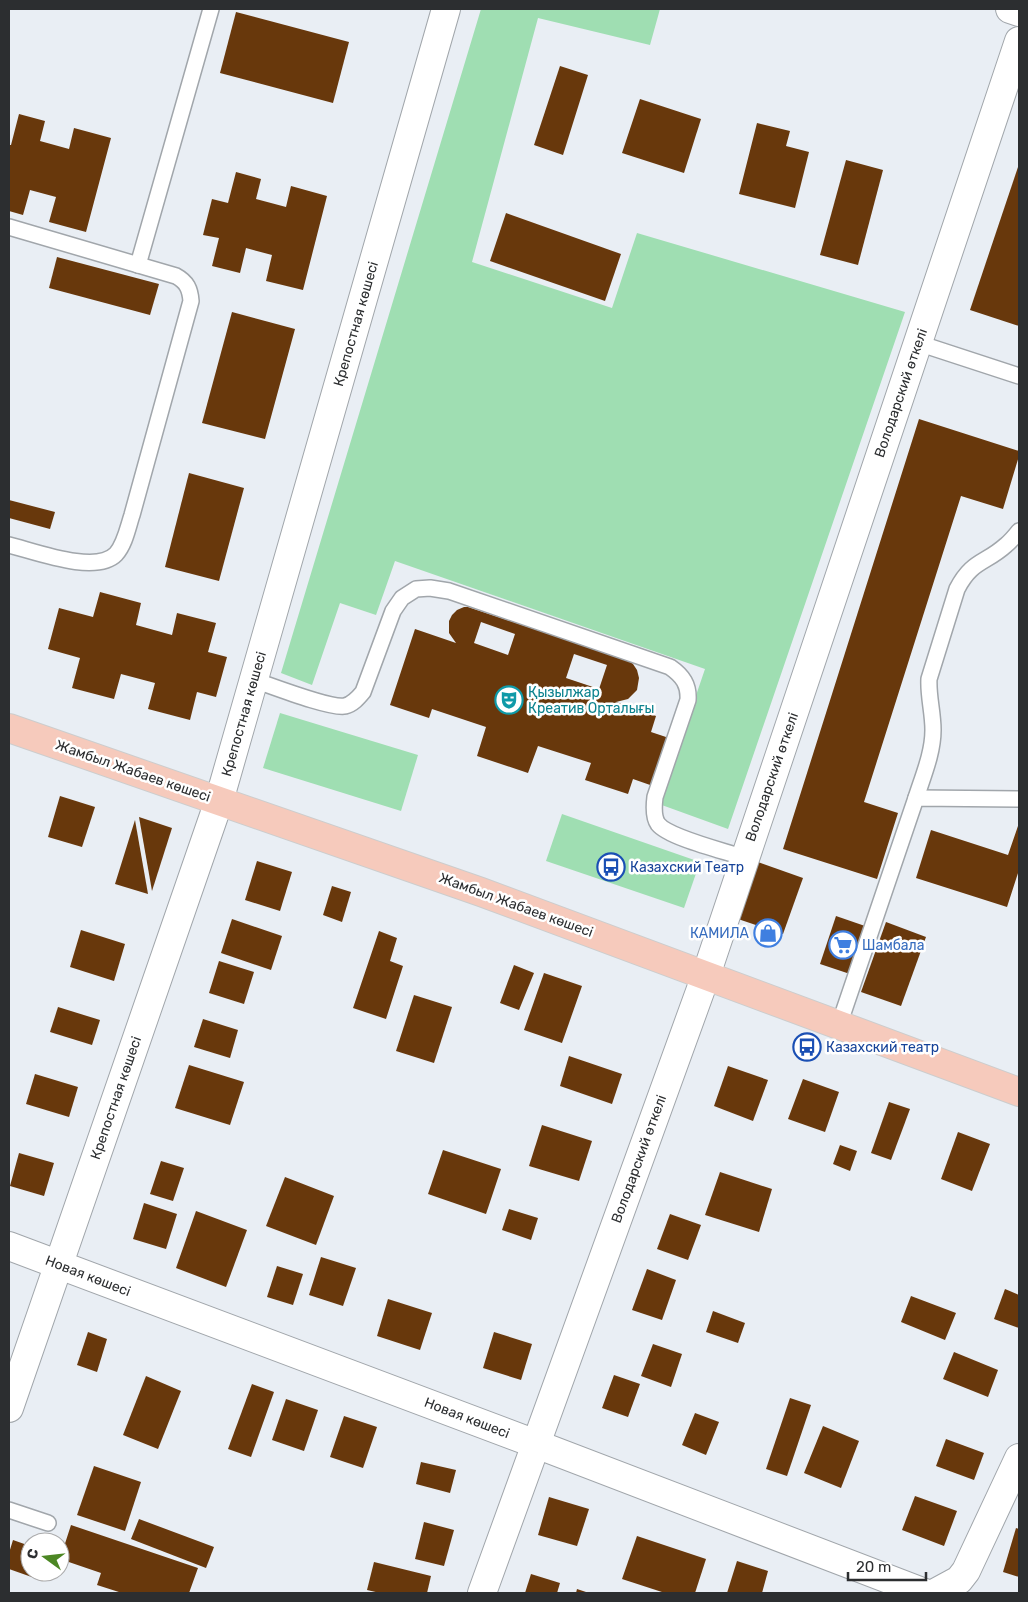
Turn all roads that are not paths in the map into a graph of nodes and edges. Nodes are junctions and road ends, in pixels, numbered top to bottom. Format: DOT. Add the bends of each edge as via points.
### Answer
graph roads {
  1 [pos="211,9"];
  2 [pos="446,9"];
  3 [pos="1010,9"];
  4 [pos="1019,12"];
  5 [pos="1019,41"];
  6 [pos="9,227"];
  7 [pos="138,265"];
  8 [pos="918,343"];
  9 [pos="1019,376"];
  10 [pos="1019,531"];
  11 [pos="9,545"];
  12 [pos="254,680"];
  13 [pos="9,728"];
  14 [pos="916,798"];
  15 [pos="1019,799"];
  16 [pos="219,801"];
  17 [pos="745,858"];
  18 [pos="706,975"];
  19 [pos="839,1025"];
  20 [pos="1019,1092"];
  21 [pos="9,1246"];
  22 [pos="59,1265"];
  23 [pos="9,1408"];
  24 [pos="536,1444"];
  25 [pos="1016,1472"];
  26 [pos="9,1510"];
  27 [pos="48,1524"];
  28 [pos="482,1593"];
  29 [pos="925,1593"];
  30 [pos="935,1593"];
  1 -- 7 [label="lane"];
  2 -- 12 [label="street, Крепостная көшесі"];
  3 -- 4 [label="street"];
  5 -- 8 [label="street, Володарский өткелі"];
  6 -- 7 [label="lane"];
  7 -- 11 [label="lane" via="183,280 188,286 191,301 120,549 108,560 94,563"];
  8 -- 9 [label="lane"];
  8 -- 17 [label="street, Володарский өткелі"];
  10 -- 14 [label="lane" via="1006,546 976,564 957,589 929,679 933,731 931,752"];
  12 -- 16 [label="street, Крепостная көшесі"];
  12 -- 17 [label="lane" via="334,706 357,700 363,692 393,611 402,598 416,589 430,588 449,591 670,667 684,679 688,700 655,797 657,822 677,836"];
  13 -- 16 [label="main road, Жамбыл Жабаев көшесі"];
  14 -- 15 [label="lane"];
  14 -- 19 [label="lane"];
  16 -- 18 [label="main road, Жамбыл Жабаев көшесі"];
  16 -- 22 [label="street, Крепостная көшесі"];
  17 -- 18 [label="street, Володарский өткелі"];
  18 -- 19 [label="main road, Жамбыл Жабаев көшесі"];
  18 -- 24 [label="street, Володарский өткелі"];
  19 -- 20 [label="main road, Жамбыл Жабаев көшесі"];
  21 -- 22 [label="street, Новая көшесі"];
  22 -- 23 [label="street, Крепостная көшесі"];
  22 -- 24 [label="street, Новая көшесі"];
  24 -- 28 [label="street, Володарский өткелі"];
  24 -- 29 [label="street, Новая көшесі"];
  25 -- 30 [label="street" via="966,1572 959,1580"];
  26 -- 27 [label="lane"];
}
